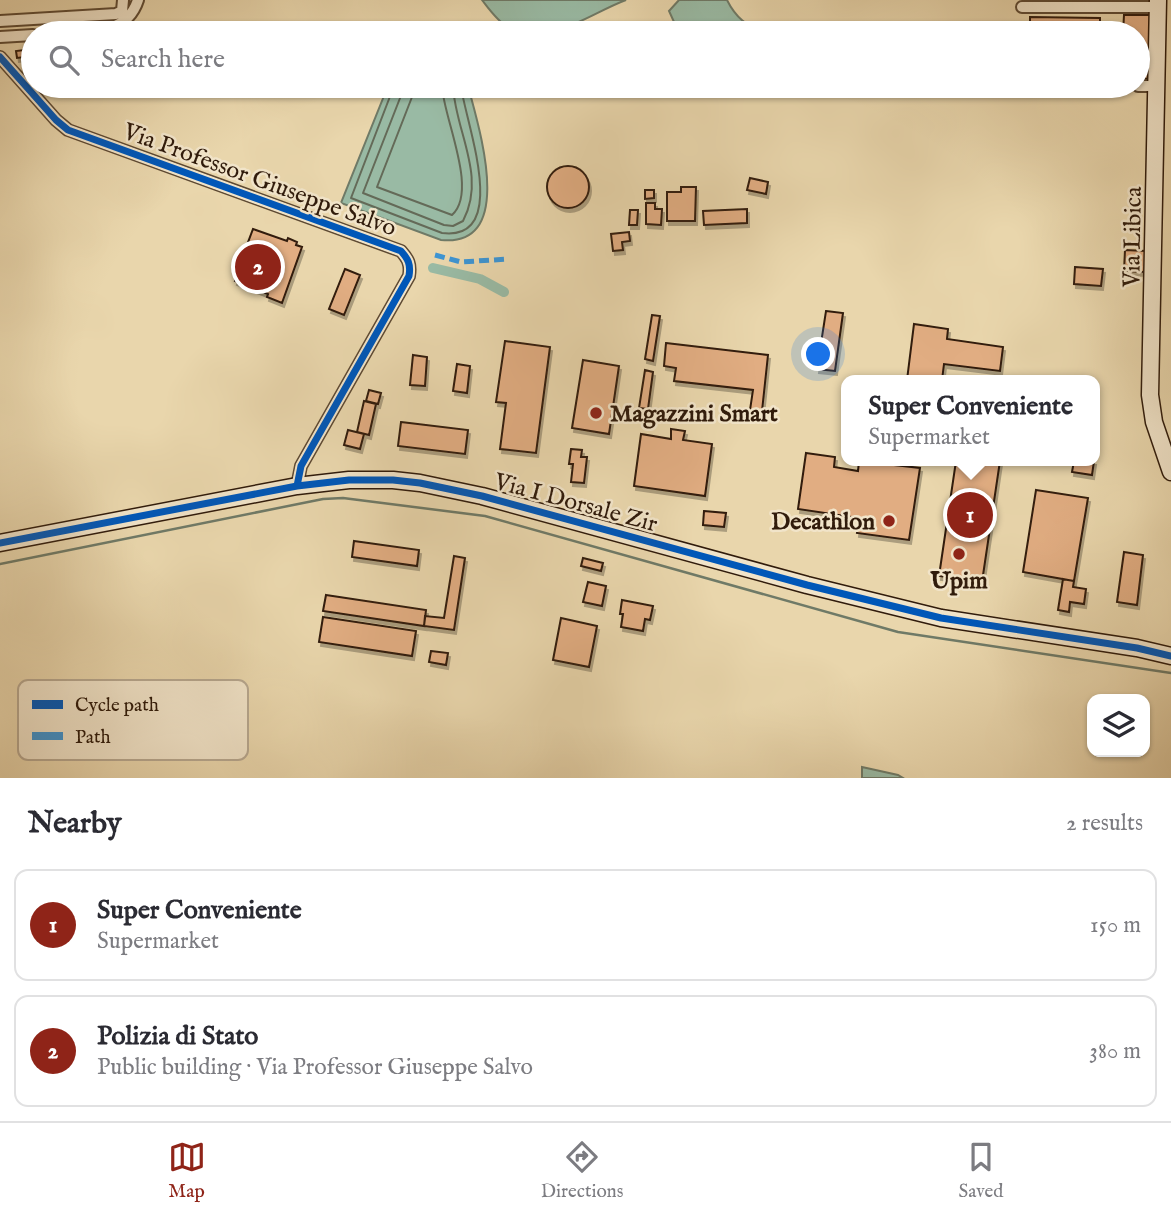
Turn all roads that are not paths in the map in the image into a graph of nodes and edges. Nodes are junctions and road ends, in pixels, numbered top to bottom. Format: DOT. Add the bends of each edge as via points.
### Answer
graph roads {
  1 [pos="123,0"];
  2 [pos="138,0"];
  3 [pos="1158,3"];
  4 [pos="1022,7"];
  5 [pos="36,19"];
  6 [pos="0,21"];
  7 [pos="124,21"];
  8 [pos="21,35"];
  9 [pos="0,37"];
  10 [pos="0,57"];
  11 [pos="21,81"];
  12 [pos="1150,86"];
  13 [pos="1156,86"];
  14 [pos="36,98"];
  15 [pos="1171,472"];
  16 [pos="297,486"];
  17 [pos="0,543"];
  18 [pos="1137,648"];
  19 [pos="1171,648"];
  20 [pos="1171,656"];
  1 -- 5 [label="street" via="122,11 116,13"];
  2 -- 7 [label="street"];
  3 -- 4 [label="street"];
  3 -- 13 [label="main road, Via Libica"];
  5 -- 6 [label="street"];
  8 -- 9 [label="street"];
  10 -- 11 [label="street, Via Professor Giuseppe Salvo"];
  12 -- 13 [label="street"];
  13 -- 15 [label="main road, Via Libica" via="1150,395"];
  14 -- 16 [label="street, Via Professor Giuseppe Salvo" via="68,130 401,251 408,258 409,275 301,466"];
  16 -- 17 [label="main road, Via I Dorsale Zir"];
  16 -- 18 [label="main road, Via I Dorsale Zir" via="369,479 420,483 929,616"];
  18 -- 19 [label="main road, Via I Dorsale Zir"];
  18 -- 20 [label="main road, Via I Dorsale Zir"];
}
